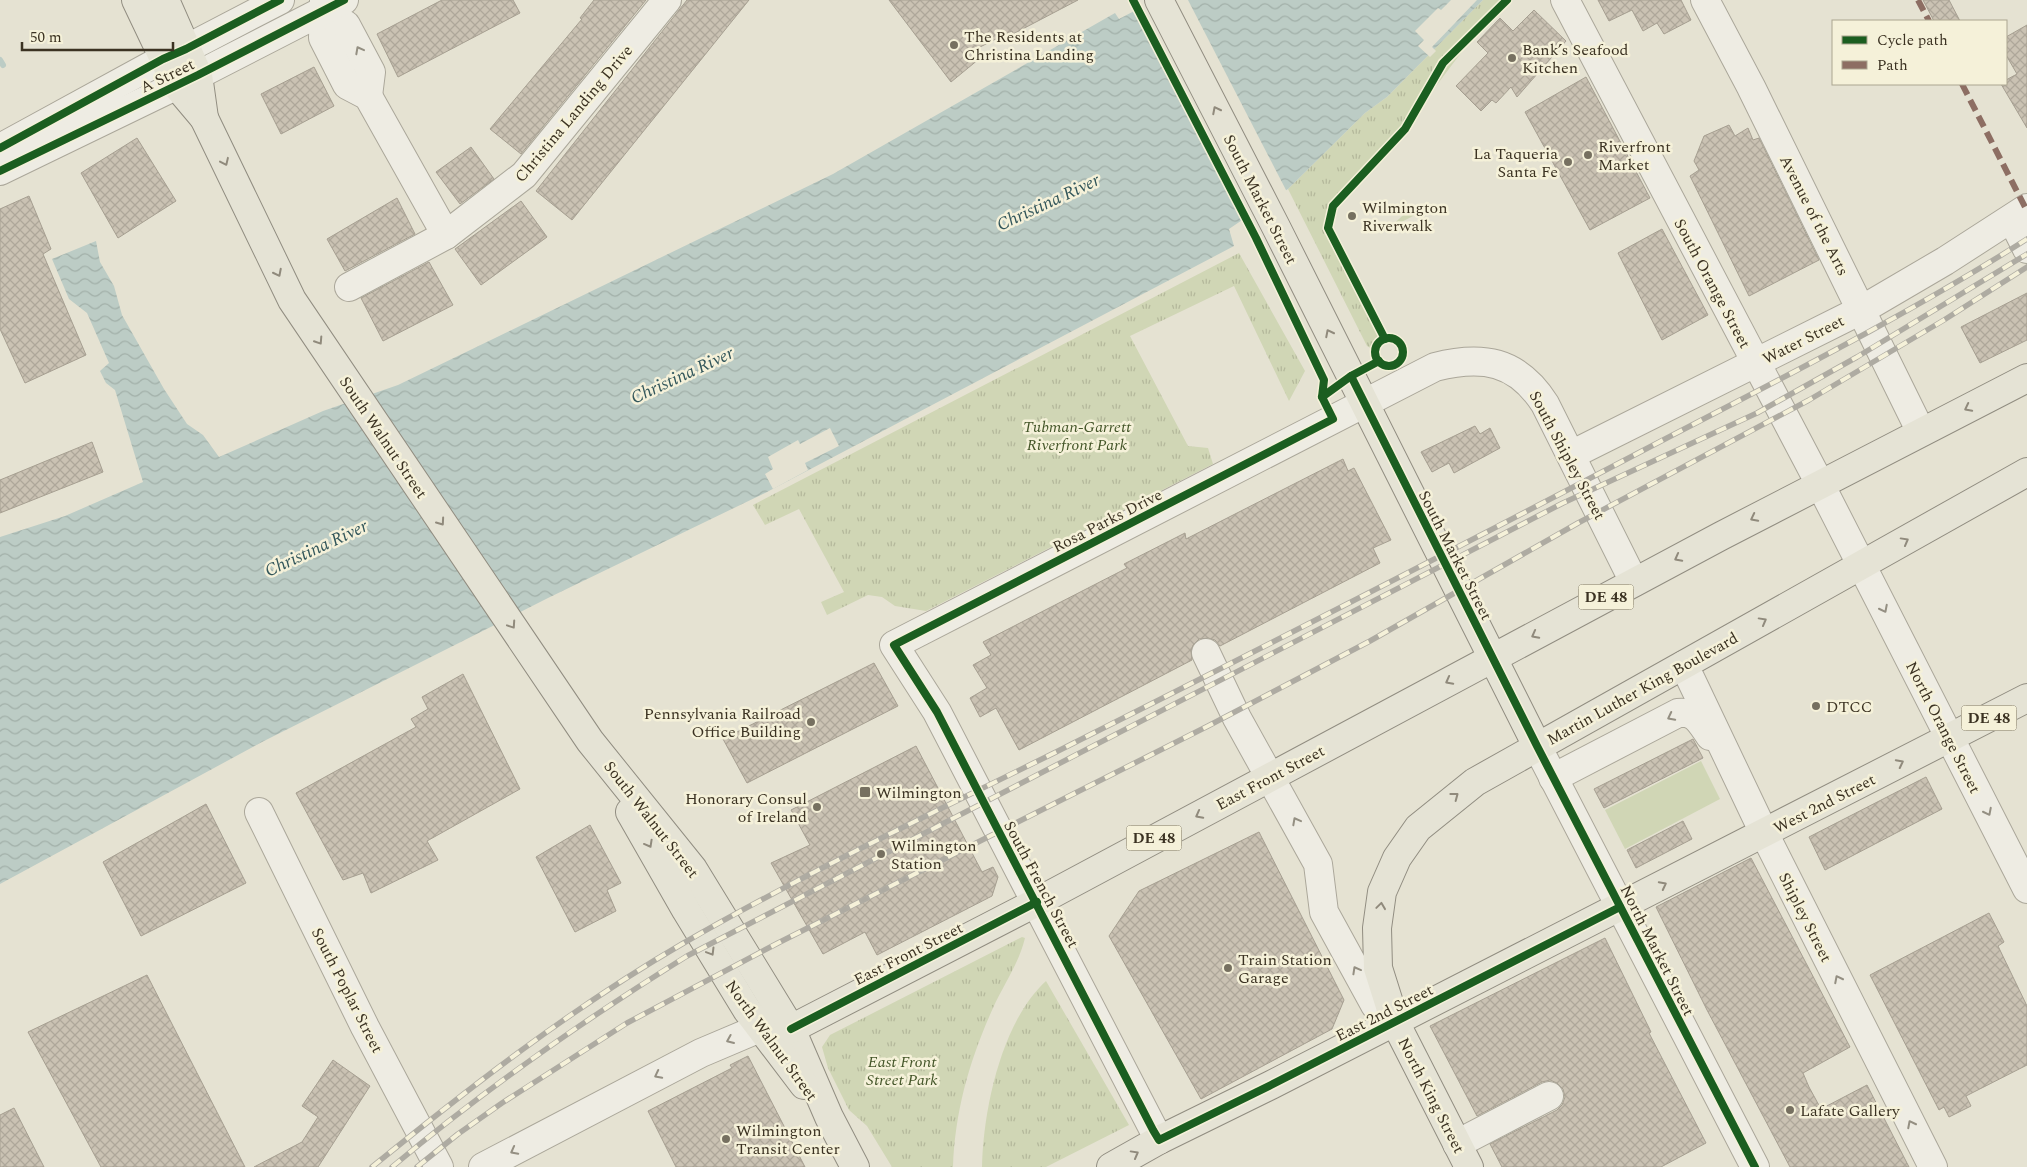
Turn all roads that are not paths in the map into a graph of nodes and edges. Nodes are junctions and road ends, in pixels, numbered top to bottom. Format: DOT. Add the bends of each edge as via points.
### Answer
graph roads {
  1 [pos="136,0"];
  2 [pos="165,0"];
  3 [pos="280,0"];
  4 [pos="667,0"];
  5 [pos="1159,0"];
  6 [pos="1565,0"];
  7 [pos="1705,0"];
  8 [pos="331,4"];
  9 [pos="174,54"];
  10 [pos="188,81"];
  11 [pos="0,148"];
  12 [pos="0,171"];
  13 [pos="2019,214"];
  14 [pos="446,235"];
  15 [pos="2027,249"];
  16 [pos="349,286"];
  17 [pos="1863,309"];
  18 [pos="1756,362"];
  19 [pos="2027,378"];
  20 [pos="1364,403"];
  21 [pos="1922,432"];
  22 [pos="1570,455"];
  23 [pos="2027,472"];
  24 [pos="1820,484"];
  25 [pos="1861,566"];
  26 [pos="1634,582"];
  27 [pos="894,645"];
  28 [pos="1206,653"];
  29 [pos="1492,658"];
  30 [pos="1684,665"];
  31 [pos="2027,698"];
  32 [pos="1950,738"];
  33 [pos="590,740"];
  34 [pos="1537,746"];
  35 [pos="1270,776"];
  36 [pos="1738,776"];
  37 [pos="1553,778"];
  38 [pos="259,812"];
  39 [pos="1764,833"];
  40 [pos="2027,888"];
  41 [pos="712,900"];
  42 [pos="1037,902"];
  43 [pos="1620,907"];
  44 [pos="686,910"];
  45 [pos="1395,1022"];
  46 [pos="760,1028"];
  47 [pos="791,1029"];
  48 [pos="1550,1096"];
  49 [pos="829,1117"];
  50 [pos="1159,1140"];
  51 [pos="1463,1155"];
  52 [pos="439,1167"];
  53 [pos="483,1167"];
  54 [pos="855,1167"];
  55 [pos="1111,1167"];
  56 [pos="1755,1167"];
  57 [pos="1933,1167"];
  1 -- 9 [label="main road, South Walnut Street"];
  2 -- 9 [label="main road, South Walnut Street"];
  3 -- 9 [label="street, A Street"];
  4 -- 14 [label="street, Christina Landing Drive" via="533,167"];
  20 -- 5 [label="main road, South Market Street, one-way"];
  6 -- 18 [label="street, South Orange Street"];
  7 -- 17 [label="street, Avenue of the Arts"];
  8 -- 10 [label="street, A Street"];
  8 -- 14 [label="street" via="323,38 348,85 368,96"];
  9 -- 10 [label="main road, South Walnut Street"];
  9 -- 11 [label="street, A Street"];
  10 -- 12 [label="street, A Street"];
  10 -- 33 [label="main road, South Walnut Street, one-way" via="292,300"];
  13 -- 15 [label="street"];
  13 -- 17 [label="street, Water Street"];
  14 -- 16 [label="street, Christina Landing Drive"];
  17 -- 18 [label="street, Water Street"];
  17 -- 21 [label="street, Avenue of the Arts"];
  18 -- 22 [label="street, Water Street"];
  18 -- 24 [label="street, South Orange Street"];
  19 -- 21 [label="main road, DE 48, one-way"];
  20 -- 22 [label="street, South Shipley Street" via="1435,367 1460,360 1484,360 1506,367 1535,388"];
  20 -- 27 [label="street, Rosa Parks Drive"];
  20 -- 29 [label="main road, South Market Street"];
  21 -- 24 [label="main road, DE 48"];
  22 -- 26 [label="street, South Shipley Street"];
  25 -- 23 [label="main road, Martin Luther King Boulevard, one-way"];
  24 -- 25 [label="street, South Orange Street"];
  24 -- 26 [label="main road, DE 48, one-way"];
  30 -- 25 [label="main road, Martin Luther King Boulevard, one-way"];
  25 -- 32 [label="street, North Orange Street, one-way"];
  26 -- 29 [label="main road, DE 48, one-way"];
  27 -- 42 [label="street, South French Street" via="937,712"];
  28 -- 35 [label="street, North King Street" via="1237,718"];
  29 -- 34 [label="main road, South Market Street"];
  29 -- 35 [label="main road, East Front Street / DE 48, one-way"];
  30 -- 34 [label="main road, Martin Luther King Boulevard"];
  30 -- 36 [label="street, Shipley Street"];
  31 -- 32 [label="main road, West 2nd Street / DE 48"];
  39 -- 32 [label="main road, West 2nd Street / DE 48, one-way"];
  32 -- 40 [label="street, North Orange Street, one-way"];
  33 -- 41 [label="main road, South Walnut Street" via="693,869"];
  33 -- 44 [label="main road, South Walnut Street, one-way"];
  34 -- 37 [label="street, North Market Street"];
  45 -- 34 [label="main road, Martin Luther King Boulevard, one-way" via="1378,968 1377,928 1382,892 1397,858 1418,828 1447,802"];
  35 -- 42 [label="main road, East Front Street / DE 48, one-way"];
  45 -- 35 [label="street, North King Street, one-way" via="1375,1005 1324,912 1318,864"];
  36 -- 37 [label="street, one-way" via="1696,715 1688,712 1678,713"];
  36 -- 39 [label="street, Shipley Street"];
  37 -- 43 [label="street, North Market Street"];
  38 -- 52 [label="street, South Poplar Street" via="365,1027"];
  43 -- 39 [label="main road, West 2nd Street / DE 48, one-way"];
  57 -- 39 [label="street, Shipley Street, one-way"];
  41 -- 47 [label="main road, North Walnut Street"];
  42 -- 47 [label="main road, East Front Street / DE 48"];
  42 -- 50 [label="street, South French Street"];
  43 -- 45 [label="main road, East 2nd Street / DE 48"];
  43 -- 56 [label="street, North Market Street"];
  44 -- 46 [label="main road, North Walnut Street, one-way"];
  45 -- 50 [label="main road, East 2nd Street / DE 48"];
  45 -- 51 [label="main road, North King Street"];
  46 -- 47 [label="street, East Front Street"];
  46 -- 49 [label="main road, North Walnut Street"];
  46 -- 53 [label="street, East Front Street, one-way" via="701,1053"];
  47 -- 49 [label="main road, North Walnut Street"];
  48 -- 51 [label="street"];
  49 -- 54 [label="main road, North Walnut Street"];
  55 -- 50 [label="main road, East 2nd Street / DE 48, one-way"];
}
